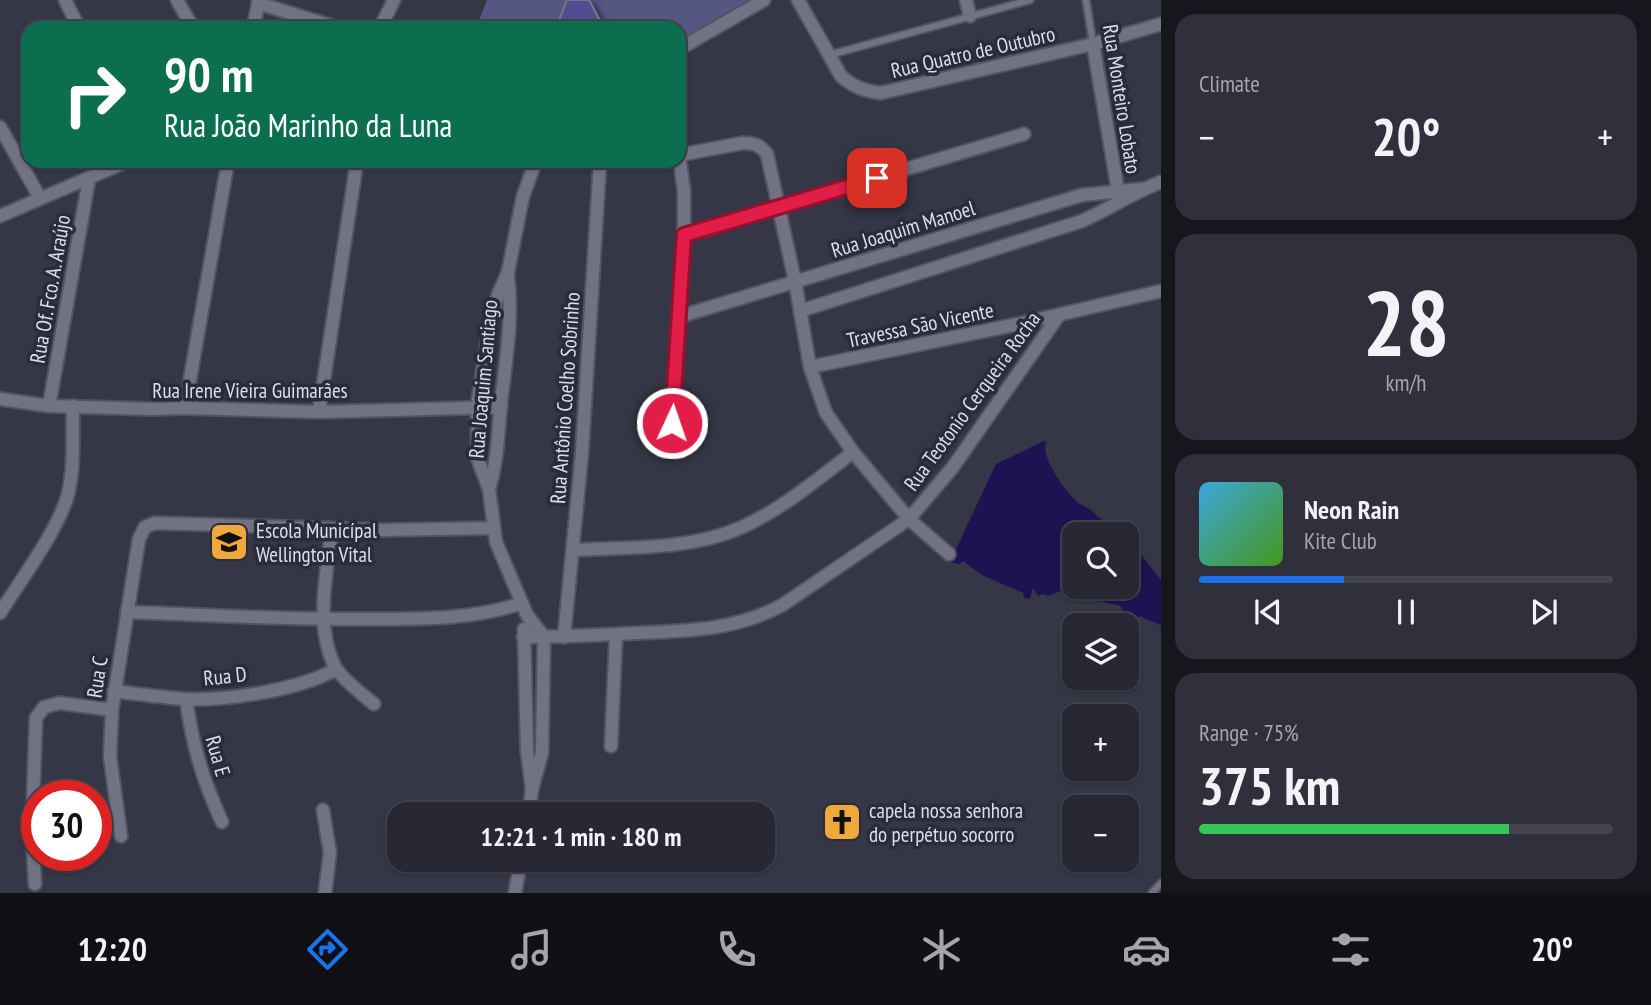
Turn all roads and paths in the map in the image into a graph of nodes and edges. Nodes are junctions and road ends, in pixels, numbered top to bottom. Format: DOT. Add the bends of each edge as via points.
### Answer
graph roads {
  1 [pos="65,0"];
  2 [pos="177,0"];
  3 [pos="394,0"];
  4 [pos="764,0"];
  5 [pos="799,0"];
  6 [pos="966,0"];
  7 [pos="1030,0"];
  8 [pos="1086,0"];
  9 [pos="259,2"];
  10 [pos="970,16"];
  11 [pos="76,21"];
  12 [pos="189,21"];
  13 [pos="255,21"];
  14 [pos="317,21"];
  15 [pos="384,21"];
  16 [pos="1161,24"];
  17 [pos="1093,44"];
  18 [pos="686,45"];
  19 [pos="829,55"];
  20 [pos="0,127"];
  21 [pos="1024,134"];
  22 [pos="686,154"];
  23 [pos="21,164"];
  24 [pos="23,168"];
  25 [pos="113,168"];
  26 [pos="227,168"];
  27 [pos="356,168"];
  28 [pos="533,168"];
  29 [pos="600,168"];
  30 [pos="682,168"];
  31 [pos="89,179"];
  32 [pos="1161,182"];
  33 [pos="1119,197"];
  34 [pos="40,198"];
  35 [pos="779,208"];
  36 [pos="0,216"];
  37 [pos="684,235"];
  38 [pos="508,272"];
  39 [pos="795,281"];
  40 [pos="1161,291"];
  41 [pos="800,311"];
  42 [pos="1059,315"];
  43 [pos="678,317"];
  44 [pos="810,367"];
  45 [pos="0,399"];
  46 [pos="49,405"];
  47 [pos="73,406"];
  48 [pos="477,406"];
  49 [pos="501,407"];
  50 [pos="185,408"];
  51 [pos="319,411"];
  52 [pos="671,449"];
  53 [pos="853,452"];
  54 [pos="489,489"];
  55 [pos="909,519"];
  56 [pos="493,527"];
  57 [pos="332,529"];
  58 [pos="574,550"];
  59 [pos="949,554"];
  60 [pos="524,609"];
  61 [pos="127,612"];
  62 [pos="0,613"];
  63 [pos="323,620"];
  64 [pos="616,635"];
  65 [pos="523,637"];
  66 [pos="544,637"];
  67 [pos="564,638"];
  68 [pos="336,669"];
  69 [pos="114,691"];
  70 [pos="186,699"];
  71 [pos="374,705"];
  72 [pos="112,710"];
  73 [pos="611,746"];
  74 [pos="532,789"];
  75 [pos="530,802"];
  76 [pos="323,810"];
  77 [pos="222,822"];
  78 [pos="121,836"];
  79 [pos="519,872"];
  80 [pos="1161,883"];
  81 [pos="35,884"];
  82 [pos="326,893"];
  83 [pos="515,893"];
  84 [pos="1152,893"];
  1 -- 11 [label="street"];
  2 -- 12 [label="street"];
  3 -- 15 [label="street"];
  4 -- 18 [label="street"];
  5 -- 19 [label="street, Rua Quatro de Outubro"];
  6 -- 10 [label="street"];
  7 -- 10 [label="lane"];
  8 -- 17 [label="lane, Rua Monteiro Lobato"];
  9 -- 13 [label="street"];
  9 -- 14 [label="street"];
  10 -- 19 [label="lane"];
  16 -- 17 [label="street, Rua Quatro de Outubro"];
  17 -- 19 [label="street, Rua Quatro de Outubro" via="881,93 848,82"];
  17 -- 33 [label="street, Rua Monteiro Lobato"];
  20 -- 23 [label="street"];
  21 -- 35 [label="street"];
  22 -- 35 [label="street" via="743,143 761,146 767,153"];
  24 -- 34 [label="street"];
  25 -- 31 [label="street"];
  26 -- 50 [label="street"];
  27 -- 51 [label="street"];
  28 -- 38 [label="street, Rua Joaquim Santiago"];
  29 -- 58 [label="street, Rua Antônio Coelho Sobrinho"];
  30 -- 37 [label="street"];
  31 -- 34 [label="street"];
  31 -- 46 [label="street, Rua Of. Fco. A. Araújo"];
  32 -- 33 [label="street, Rua Joaquim Manoel"];
  33 -- 39 [label="street, Rua Joaquim Manoel" via="1082,195"];
  33 -- 41 [label="street, Rua Joaquim Manoel" via="1082,221"];
  34 -- 36 [label="street"];
  35 -- 37 [label="street"];
  35 -- 39 [label="street"];
  37 -- 43 [label="street"];
  38 -- 48 [label="street, Rua Joaquim Santiago" via="490,324"];
  38 -- 49 [label="street, Rua Joaquim Santiago" via="510,313"];
  39 -- 41 [label="street"];
  39 -- 43 [label="street, Rua Joaquim Manoel"];
  40 -- 42 [label="street, Travessa São Vicente"];
  41 -- 44 [label="street"];
  42 -- 44 [label="street, Travessa São Vicente"];
  42 -- 55 [label="street, Rua Teotonio Cerqueira Rocha" via="953,467"];
  43 -- 52 [label="street"];
  44 -- 53 [label="street" via="826,413"];
  45 -- 46 [label="street, Rua Irene Vieira Guimarães"];
  46 -- 47 [label="street, Rua Irene Vieira Guimarães"];
  47 -- 50 [label="street, Rua Irene Vieira Guimarães"];
  47 -- 62 [label="street" via="67,497"];
  48 -- 49 [label="street, Rua Irene Vieira Guimarães"];
  48 -- 51 [label="street, Rua Irene Vieira Guimarães"];
  48 -- 54 [label="street, Rua Joaquim Santiago" via="478,460"];
  49 -- 54 [label="street, Rua Joaquim Santiago"];
  50 -- 51 [label="street, Rua Irene Vieira Guimarães"];
  53 -- 55 [label="street"];
  53 -- 58 [label="street" via="740,528 653,546"];
  54 -- 56 [label="street, Rua Joaquim Santiago"];
  55 -- 59 [label="street"];
  55 -- 64 [label="street, Rua Teotonio Cerqueira Rocha" via="765,615 715,628"];
  56 -- 57 [label="street"];
  56 -- 60 [label="street, Rua Joaquim Santiago"];
  57 -- 61 [label="street, Rua C" via="155,523 145,527"];
  57 -- 63 [label="street"];
  58 -- 67 [label="street, Rua Antônio Coelho Sobrinho"];
  60 -- 63 [label="street" via="429,619"];
  60 -- 65 [label="street"];
  60 -- 66 [label="street, Rua Joaquim Santiago"];
  61 -- 63 [label="street"];
  61 -- 69 [label="street, Rua C"];
  63 -- 68 [label="street"];
  64 -- 67 [label="street, Rua Teotonio Cerqueira Rocha"];
  64 -- 73 [label="street"];
  65 -- 66 [label="street, Rua Teotonio Cerqueira Rocha"];
  65 -- 74 [label="street"];
  66 -- 67 [label="street, Rua Teotonio Cerqueira Rocha"];
  66 -- 74 [label="street" via="542,753"];
  68 -- 70 [label="street, Rua D" via="311,681 275,689"];
  68 -- 71 [label="street"];
  69 -- 70 [label="street, Rua D"];
  69 -- 72 [label="street, Rua C"];
  70 -- 77 [label="street, Rua E" via="203,779"];
  72 -- 78 [label="street, Rua C" via="110,757"];
  72 -- 81 [label="street" via="60,703 44,707 36,718"];
  74 -- 75 [label="street"];
  76 -- 82 [label="street" via="330,853"];
  79 -- 83 [label="street"];
  80 -- 84 [label="lane"];
}
